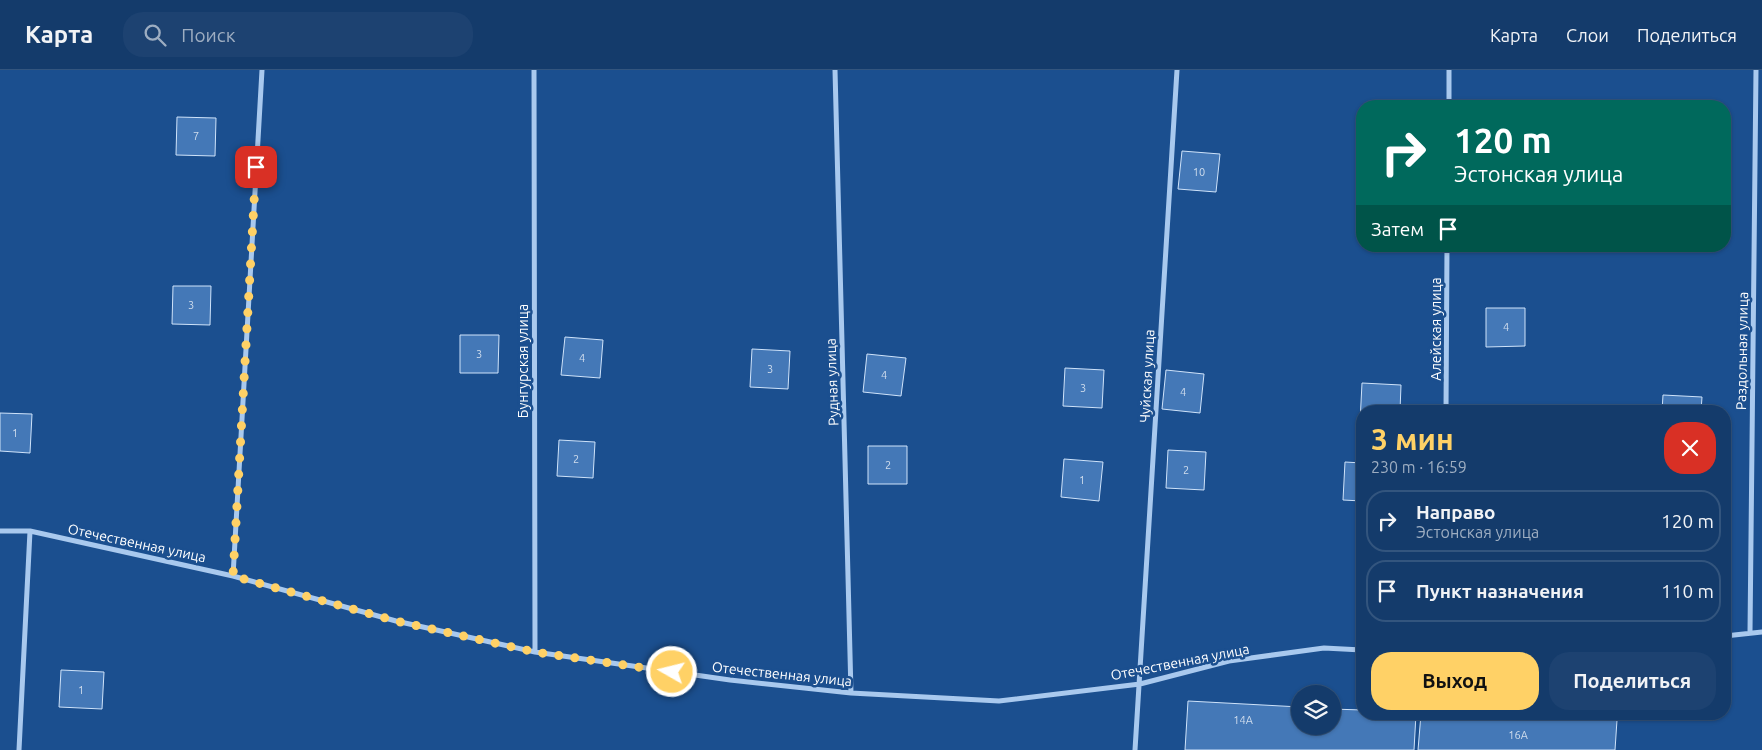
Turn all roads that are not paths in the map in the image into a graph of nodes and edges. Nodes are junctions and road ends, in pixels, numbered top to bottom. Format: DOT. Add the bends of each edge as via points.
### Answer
graph roads {
  1 [pos="262,70"];
  2 [pos="534,70"];
  3 [pos="835,70"];
  4 [pos="1176,70"];
  5 [pos="1449,70"];
  6 [pos="1756,70"];
  7 [pos="1448,100"];
  8 [pos="1448,252"];
  9 [pos="1446,405"];
  10 [pos="0,531"];
  11 [pos="30,531"];
  12 [pos="233,576"];
  13 [pos="1750,632"];
  14 [pos="1762,632"];
  15 [pos="1731,635"];
  16 [pos="1356,650"];
  17 [pos="535,652"];
  18 [pos="1140,684"];
  19 [pos="851,693"];
  20 [pos="19,750"];
  21 [pos="1135,750"];
  1 -- 12 [label="street"];
  2 -- 17 [label="street, Бунгурская улица"];
  3 -- 19 [label="street, Рудная улица"];
  4 -- 18 [label="street, Чуйская улица"];
  5 -- 7 [label="street"];
  6 -- 13 [label="street, Раздольная улица"];
  8 -- 9 [label="street, Алейская улица"];
  10 -- 11 [label="street, Отечественная улица"];
  11 -- 12 [label="street, Отечественная улица"];
  11 -- 20 [label="street"];
  12 -- 17 [label="street, Отечественная улица" via="396,621"];
  13 -- 14 [label="street"];
  13 -- 15 [label="street"];
  16 -- 18 [label="street, Отечественная улица" via="1324,648 1229,661"];
  17 -- 19 [label="street, Отечественная улица" via="730,680"];
  18 -- 19 [label="street, Отечественная улица" via="1000,701"];
  18 -- 21 [label="street, Чуйская улица"];
}
